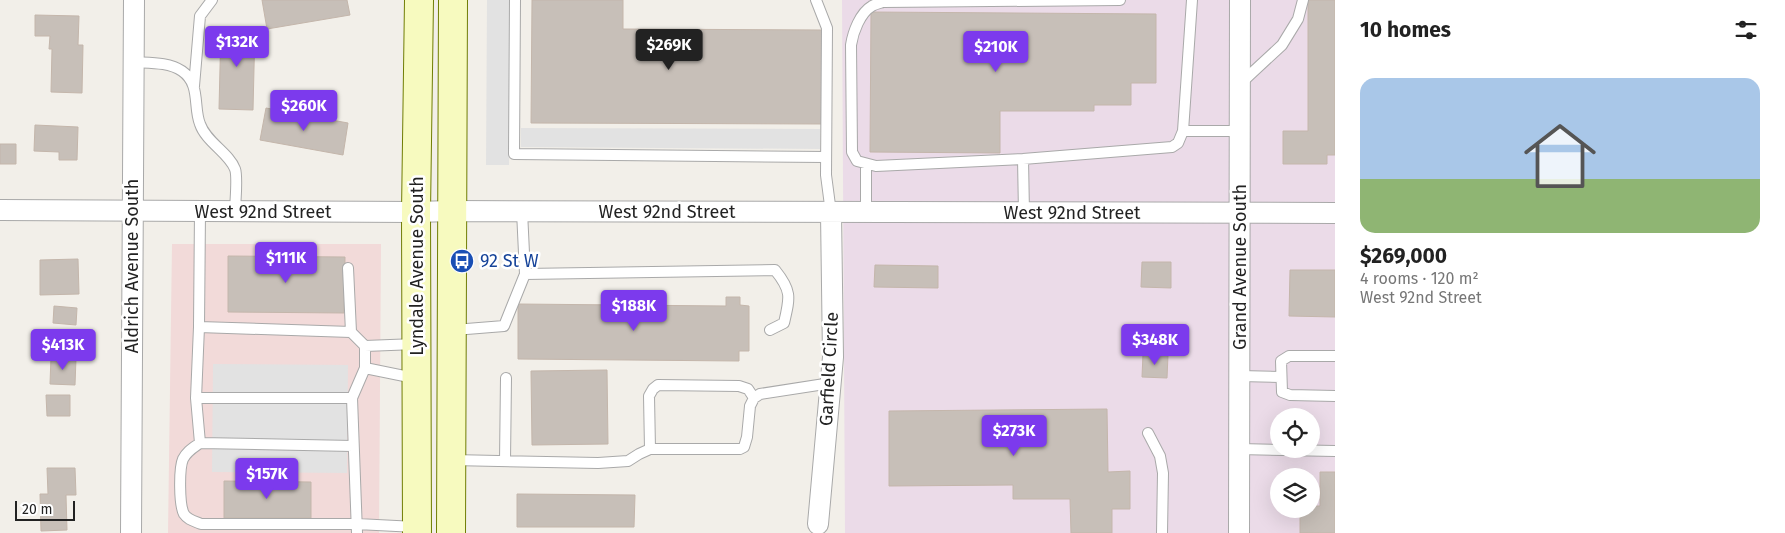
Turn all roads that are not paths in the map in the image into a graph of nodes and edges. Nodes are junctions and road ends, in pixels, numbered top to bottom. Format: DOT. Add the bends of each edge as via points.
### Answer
graph roads {
  1 [pos="134,0"];
  2 [pos="212,0"];
  3 [pos="418,0"];
  4 [pos="453,0"];
  5 [pos="515,0"];
  6 [pos="816,0"];
  7 [pos="1120,0"];
  8 [pos="1192,0"];
  9 [pos="1240,0"];
  10 [pos="1303,0"];
  11 [pos="883,1"];
  12 [pos="134,62"];
  13 [pos="1240,84"];
  14 [pos="194,86"];
  15 [pos="1183,131"];
  16 [pos="1240,131"];
  17 [pos="826,157"];
  18 [pos="1023,159"];
  19 [pos="866,164"];
  20 [pos="0,210"];
  21 [pos="132,210"];
  22 [pos="200,211"];
  23 [pos="450,211"];
  24 [pos="522,211"];
  25 [pos="235,212"];
  26 [pos="416,212"];
  27 [pos="831,213"];
  28 [pos="866,213"];
  29 [pos="1024,213"];
  30 [pos="1240,213"];
  31 [pos="1335,213"];
  32 [pos="348,268"];
  33 [pos="525,274"];
  34 [pos="199,327"];
  35 [pos="450,330"];
  36 [pos="770,330"];
  37 [pos="351,332"];
  38 [pos="417,344"];
  39 [pos="366,346"];
  40 [pos="1335,356"];
  41 [pos="366,368"];
  42 [pos="1240,376"];
  43 [pos="417,378"];
  44 [pos="506,378"];
  45 [pos="1280,378"];
  46 [pos="831,382"];
  47 [pos="1335,396"];
  48 [pos="196,398"];
  49 [pos="352,398"];
  50 [pos="754,398"];
  51 [pos="1148,433"];
  52 [pos="200,443"];
  53 [pos="353,446"];
  54 [pos="650,449"];
  55 [pos="1239,449"];
  56 [pos="1335,451"];
  57 [pos="450,460"];
  58 [pos="505,461"];
  59 [pos="818,524"];
  60 [pos="357,529"];
  61 [pos="417,530"];
  62 [pos="131,533"];
  63 [pos="450,533"];
  64 [pos="1162,533"];
  65 [pos="1239,533"];
  1 -- 12 [label="street, Aldrich Avenue South"];
  2 -- 14 [label="lane" via="200,16"];
  3 -- 26 [label="main road, Lyndale Avenue South"];
  4 -- 23 [label="main road, Lyndale Avenue South"];
  5 -- 17 [label="lane" via="514,154"];
  6 -- 17 [label="lane" via="827,28"];
  7 -- 11 [label="lane"];
  8 -- 15 [label="lane"];
  9 -- 13 [label="street, Grand Avenue South"];
  10 -- 13 [label="lane" via="1298,19 1282,45"];
  11 -- 19 [label="lane" via="870,7 859,21 850,45 852,152 858,161"];
  12 -- 14 [label="lane" via="164,64 183,72"];
  12 -- 21 [label="street, Aldrich Avenue South"];
  13 -- 16 [label="street, Grand Avenue South"];
  14 -- 25 [label="lane" via="199,124 235,170"];
  15 -- 16 [label="lane"];
  15 -- 18 [label="lane" via="1178,143 1172,147"];
  16 -- 30 [label="street, Grand Avenue South"];
  17 -- 27 [label="lane"];
  18 -- 19 [label="lane"];
  18 -- 29 [label="lane"];
  19 -- 28 [label="lane"];
  20 -- 21 [label="street, West 92nd Street"];
  21 -- 22 [label="street, West 92nd Street"];
  21 -- 62 [label="street, Aldrich Avenue South"];
  22 -- 25 [label="street, West 92nd Street"];
  22 -- 34 [label="lane"];
  23 -- 24 [label="street, West 92nd Street"];
  23 -- 26 [label="street, West 92nd Street"];
  23 -- 35 [label="main road, Lyndale Avenue South"];
  24 -- 27 [label="street, West 92nd Street"];
  24 -- 33 [label="lane"];
  25 -- 26 [label="street, West 92nd Street"];
  26 -- 38 [label="main road, Lyndale Avenue South"];
  27 -- 28 [label="street, West 92nd Street"];
  27 -- 46 [label="street, Garfield Circle"];
  28 -- 29 [label="street, West 92nd Street"];
  29 -- 30 [label="street, West 92nd Street"];
  30 -- 31 [label="street, West 92nd Street"];
  30 -- 42 [label="street, Grand Avenue South"];
  32 -- 37 [label="lane"];
  33 -- 35 [label="lane" via="504,326"];
  33 -- 36 [label="lane" via="774,270 786,284 789,302 784,323"];
  34 -- 37 [label="lane"];
  34 -- 48 [label="lane"];
  35 -- 57 [label="main road, Lyndale Avenue South"];
  37 -- 39 [label="lane"];
  38 -- 39 [label="lane"];
  38 -- 43 [label="main road, Lyndale Avenue South"];
  39 -- 41 [label="lane"];
  40 -- 45 [label="lane" via="1289,356 1281,361"];
  41 -- 43 [label="lane"];
  41 -- 49 [label="lane"];
  42 -- 45 [label="lane"];
  42 -- 55 [label="street, Grand Avenue South"];
  43 -- 61 [label="main road, Lyndale Avenue South"];
  44 -- 58 [label="lane"];
  45 -- 47 [label="lane" via="1282,392 1290,395"];
  46 -- 50 [label="lane" via="760,394"];
  46 -- 59 [label="street, Garfield Circle"];
  48 -- 49 [label="lane"];
  48 -- 52 [label="lane"];
  49 -- 53 [label="lane"];
  50 -- 54 [label="lane" via="750,406 748,437 740,449"];
  50 -- 54 [label="lane" via="748,389 739,386 658,385 650,396"];
  51 -- 64 [label="lane" via="1160,456 1163,473"];
  52 -- 53 [label="lane"];
  52 -- 60 [label="lane" via="182,461 180,499 190,520 201,524"];
  53 -- 60 [label="lane"];
  54 -- 58 [label="lane" via="628,461"];
  55 -- 56 [label="lane"];
  55 -- 65 [label="street, Grand Avenue South"];
  57 -- 58 [label="lane"];
  57 -- 63 [label="main road, Lyndale Avenue South"];
  60 -- 61 [label="lane"];
}
